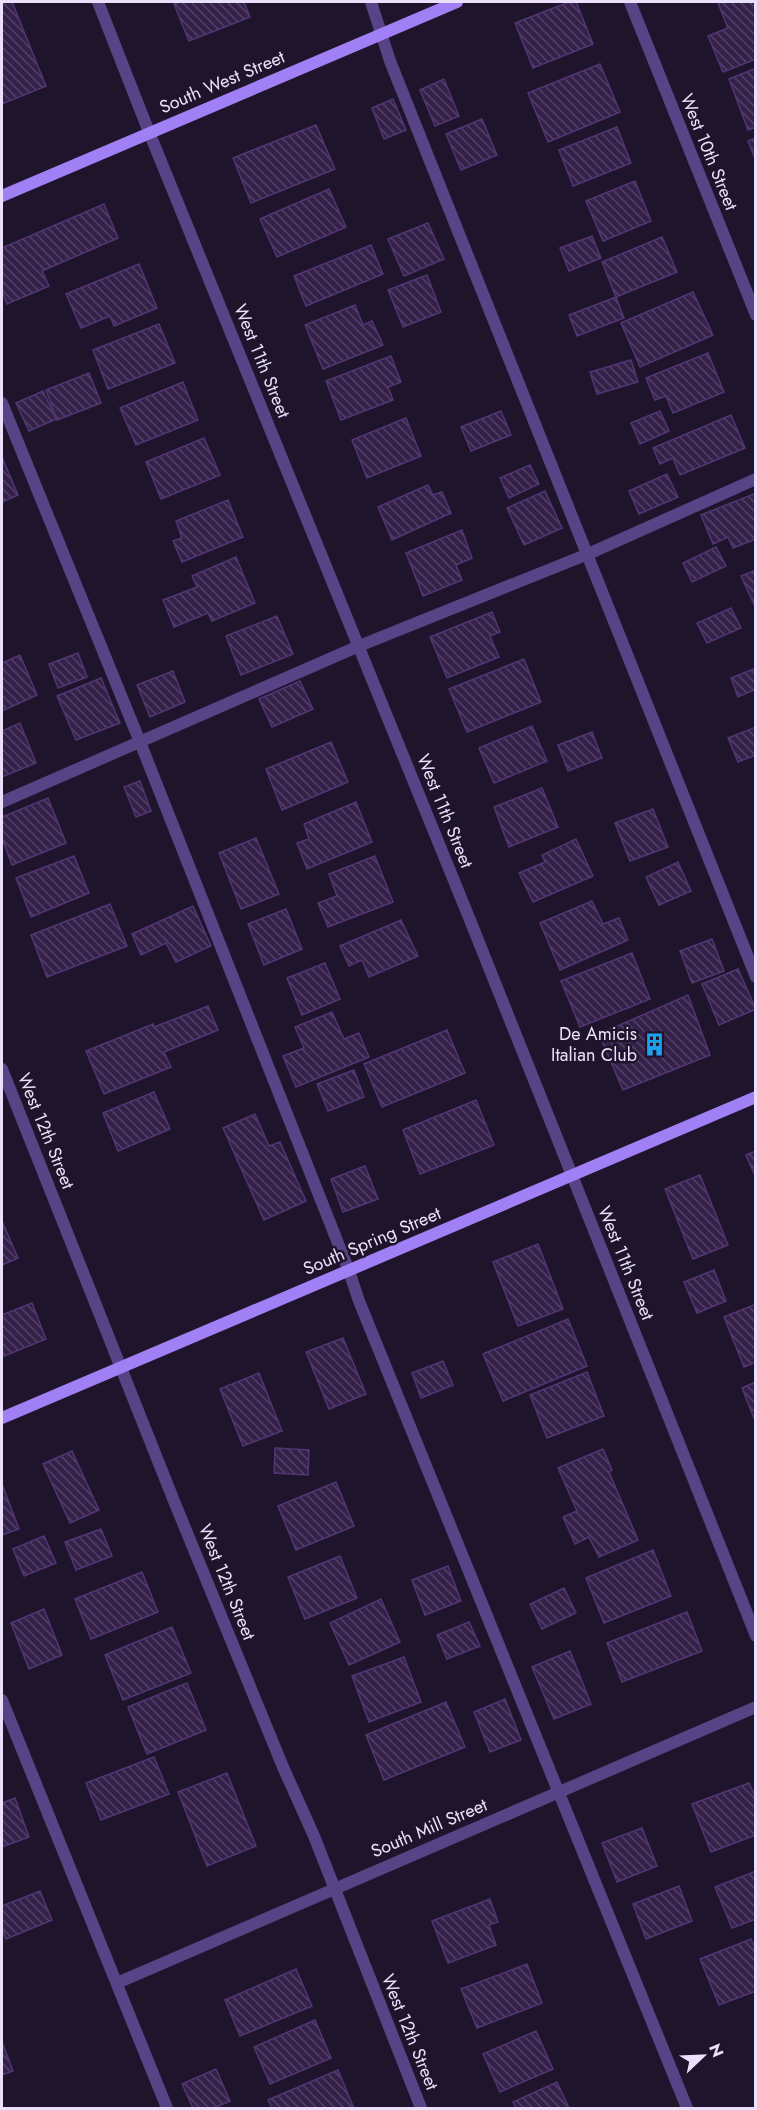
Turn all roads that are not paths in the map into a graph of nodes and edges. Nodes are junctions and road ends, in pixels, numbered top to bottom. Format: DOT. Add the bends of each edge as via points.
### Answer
graph roads {
  1 [pos="98,2"];
  2 [pos="371,2"];
  3 [pos="457,2"];
  4 [pos="630,2"];
  5 [pos="383,33"];
  6 [pos="149,132"];
  7 [pos="2,196"];
  8 [pos="756,315"];
  9 [pos="2,403"];
  10 [pos="756,479"];
  11 [pos="588,554"];
  12 [pos="358,646"];
  13 [pos="140,742"];
  14 [pos="2,802"];
  15 [pos="756,977"];
  16 [pos="2,1069"];
  17 [pos="756,1097"];
  18 [pos="571,1175"];
  19 [pos="349,1270"];
  20 [pos="121,1367"];
  21 [pos="2,1418"];
  22 [pos="756,1636"];
  23 [pos="2,1700"];
  24 [pos="756,1707"];
  25 [pos="560,1792"];
  26 [pos="334,1889"];
  27 [pos="117,1983"];
  28 [pos="167,2109"];
  29 [pos="421,2109"];
  30 [pos="687,2109"];
  1 -- 6 [label="street, West 11th Street"];
  2 -- 5 [label="street"];
  3 -- 5 [label="street, South West Street"];
  4 -- 8 [label="street, West 10th Street"];
  5 -- 6 [label="street, South West Street"];
  5 -- 11 [label="street" via="390,61"];
  6 -- 7 [label="street, South West Street"];
  6 -- 12 [label="street, West 11th Street"];
  9 -- 13 [label="street"];
  10 -- 11 [label="street"];
  11 -- 12 [label="street"];
  11 -- 15 [label="street"];
  12 -- 13 [label="street"];
  12 -- 18 [label="street, West 11th Street"];
  13 -- 14 [label="street"];
  13 -- 19 [label="street"];
  16 -- 20 [label="street, West 12th Street"];
  17 -- 18 [label="street, South Spring Street"];
  18 -- 19 [label="street, South Spring Street"];
  18 -- 22 [label="street, West 11th Street"];
  19 -- 20 [label="street, South Spring Street"];
  19 -- 25 [label="street"];
  20 -- 21 [label="street, South Spring Street"];
  20 -- 26 [label="street, West 12th Street"];
  23 -- 27 [label="street"];
  24 -- 25 [label="street, South Mill Street"];
  25 -- 26 [label="street, South Mill Street"];
  25 -- 30 [label="street"];
  26 -- 27 [label="street, South Mill Street"];
  26 -- 29 [label="street, West 12th Street"];
  27 -- 28 [label="street"];
}
